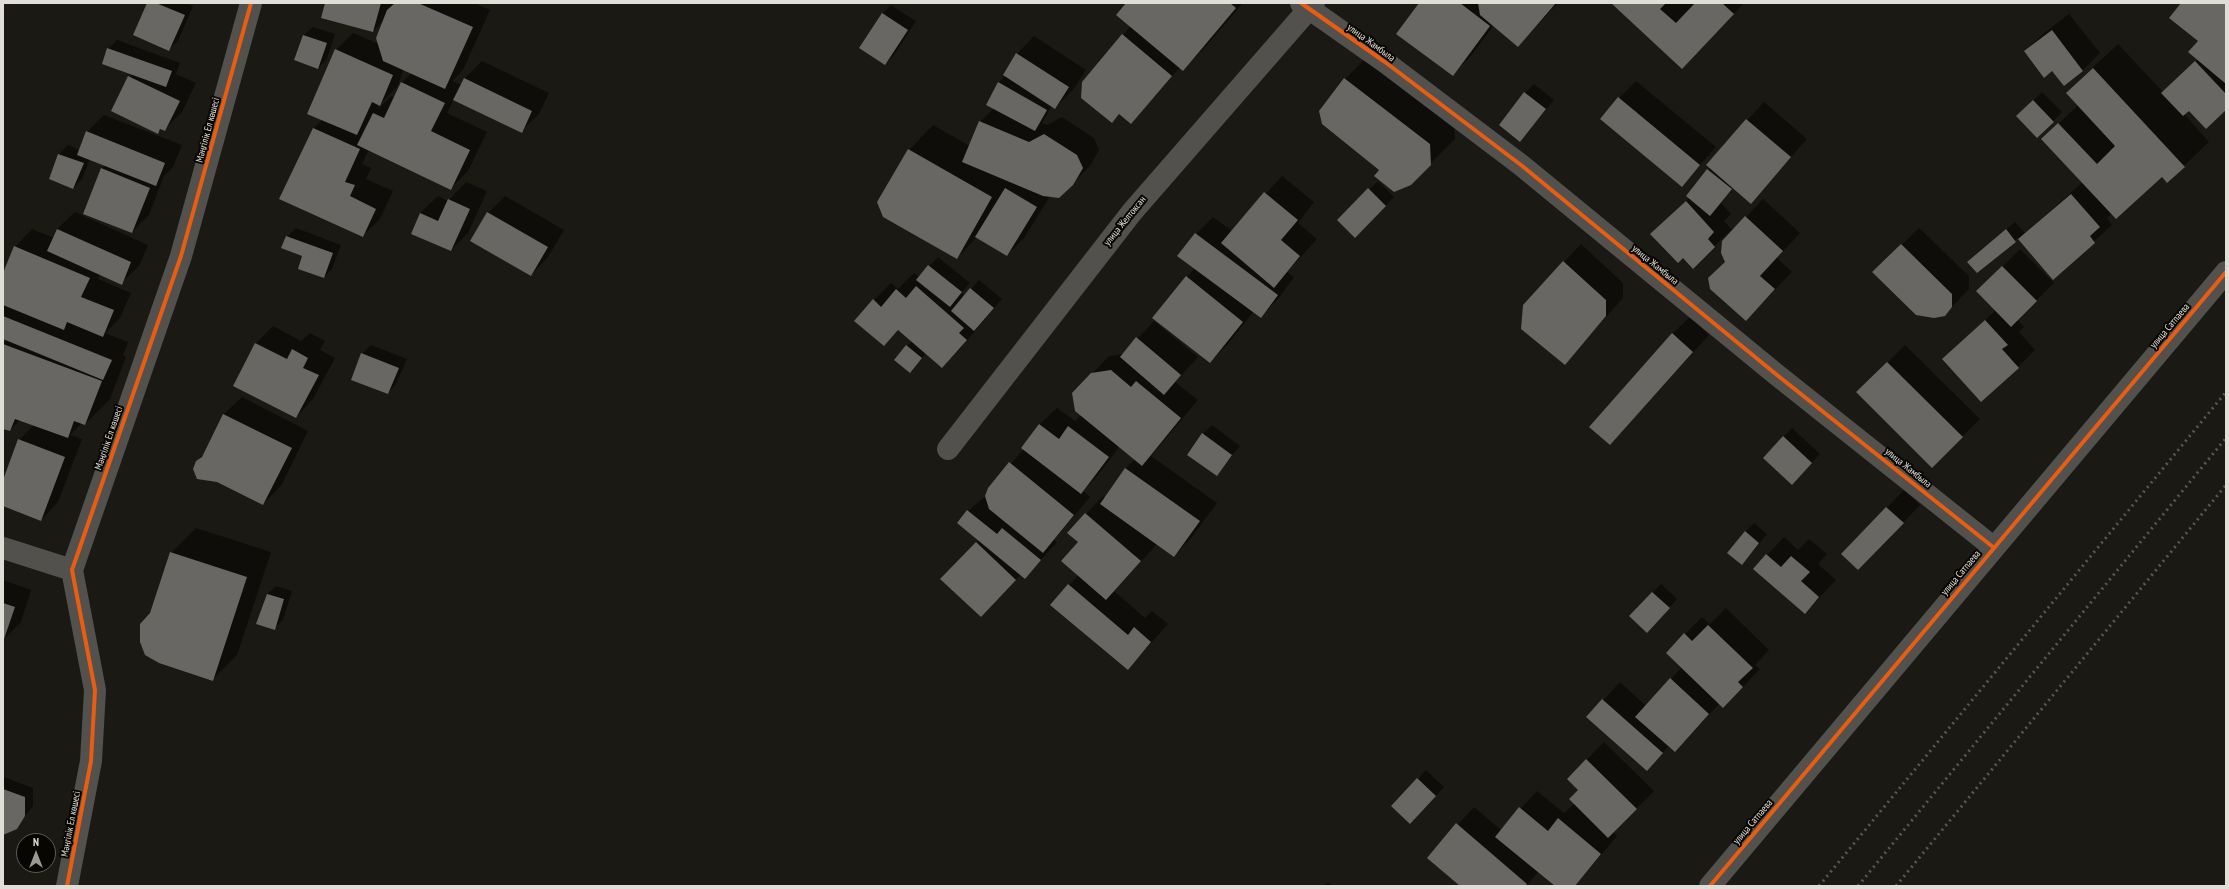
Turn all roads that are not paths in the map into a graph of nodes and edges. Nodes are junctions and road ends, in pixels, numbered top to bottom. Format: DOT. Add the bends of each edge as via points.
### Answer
graph roads {
  1 [pos="251,3"];
  2 [pos="1308,5"];
  3 [pos="2226,272"];
  4 [pos="948,449"];
  5 [pos="1993,546"];
  6 [pos="3,548"];
  7 [pos="72,570"];
  8 [pos="67,886"];
  9 [pos="1710,886"];
  1 -- 7 [label="street, Мәңгілік Ел көшесі" via="181,256"];
  2 -- 4 [label="street, улица Желтоксан" via="1132,212"];
  2 -- 5 [label="street, улица Жамбыла" via="1521,165"];
  3 -- 5 [label="street, улица Сатпаева"];
  5 -- 9 [label="street, улица Сатпаева"];
  6 -- 7 [label="street"];
  7 -- 8 [label="street, Мәңгілік Ел көшесі" via="95,690 91,761"];
}
